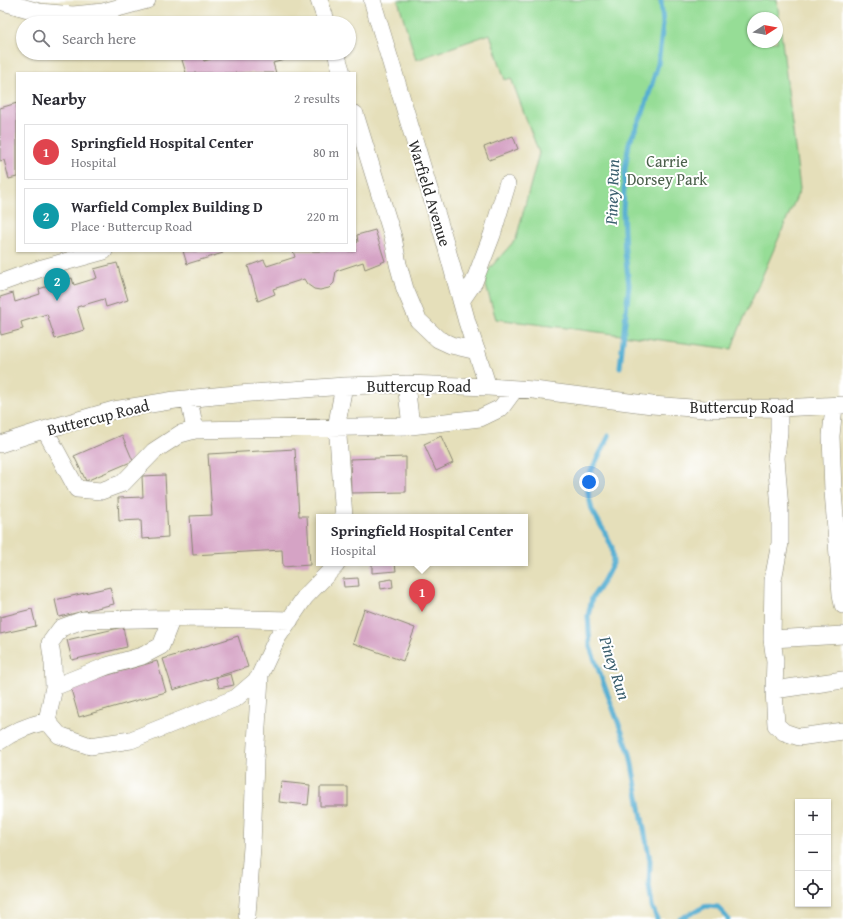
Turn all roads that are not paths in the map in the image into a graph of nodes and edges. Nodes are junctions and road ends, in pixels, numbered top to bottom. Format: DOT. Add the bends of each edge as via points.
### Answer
graph roads {
  1 [pos="147,0"];
  2 [pos="319,0"];
  3 [pos="372,0"];
  4 [pos="0,1"];
  5 [pos="325,16"];
  6 [pos="338,60"];
  7 [pos="342,72"];
  8 [pos="356,117"];
  9 [pos="507,185"];
  10 [pos="100,252"];
  11 [pos="0,283"];
  12 [pos="461,301"];
  13 [pos="477,351"];
  14 [pos="406,384"];
  15 [pos="344,386"];
  16 [pos="488,386"];
  17 [pos="515,389"];
  18 [pos="189,399"];
  19 [pos="838,405"];
  20 [pos="779,408"];
  21 [pos="412,426"];
  22 [pos="338,427"];
  23 [pos="46,430"];
  24 [pos="196,430"];
  25 [pos="0,444"];
  26 [pos="838,491"];
  27 [pos="344,514"];
  28 [pos="335,566"];
  29 [pos="843,604"];
  30 [pos="172,618"];
  31 [pos="290,620"];
  32 [pos="843,635"];
  33 [pos="772,640"];
  34 [pos="260,676"];
  35 [pos="843,680"];
  36 [pos="54,687"];
  37 [pos="774,690"];
  38 [pos="47,721"];
  39 [pos="843,731"];
  40 [pos="0,741"];
  41 [pos="247,915"];
  1 -- 4 [label="street" via="103,12 73,15 39,12"];
  2 -- 5 [label="street"];
  3 -- 12 [label="street, Warfield Avenue"];
  6 -- 7 [label="street"];
  8 -- 13 [label="street" via="393,237 405,289 418,320 438,339"];
  9 -- 12 [label="street" via="474,282"];
  10 -- 11 [label="street"];
  12 -- 13 [label="street, Warfield Avenue"];
  13 -- 16 [label="street, Warfield Avenue"];
  14 -- 15 [label="street, Buttercup Road"];
  14 -- 16 [label="street, Buttercup Road"];
  14 -- 21 [label="street"];
  15 -- 18 [label="street, Buttercup Road"];
  15 -- 22 [label="street"];
  16 -- 17 [label="street, Buttercup Road"];
  17 -- 20 [label="street, Buttercup Road" via="705,409"];
  17 -- 21 [label="street" via="501,408 480,418"];
  18 -- 23 [label="street, Buttercup Road" via="114,410"];
  18 -- 24 [label="street"];
  19 -- 20 [label="street, Buttercup Road"];
  19 -- 26 [label="street" via="831,436"];
  20 -- 33 [label="street" via="776,458 780,543 773,580"];
  21 -- 22 [label="street"];
  22 -- 24 [label="street"];
  22 -- 27 [label="street"];
  23 -- 24 [label="street" via="77,489 101,491 123,483 154,451 180,434"];
  23 -- 25 [label="street, Buttercup Road"];
  26 -- 29 [label="street" via="840,586"];
  28 -- 31 [label="street" via="305,597"];
  30 -- 31 [label="street"];
  30 -- 36 [label="street" via="161,646 142,656 107,666"];
  30 -- 36 [label="street" via="83,620 61,628 50,643"];
  31 -- 34 [label="street" via="277,638"];
  32 -- 33 [label="street"];
  33 -- 37 [label="street" via="775,661"];
  34 -- 38 [label="street" via="236,698 131,740 90,746 59,735"];
  34 -- 41 [label="street"];
  35 -- 37 [label="street"];
  36 -- 38 [label="street"];
  37 -- 39 [label="street" via="776,725 784,732 800,737"];
  38 -- 40 [label="street" via="30,725"];
}
